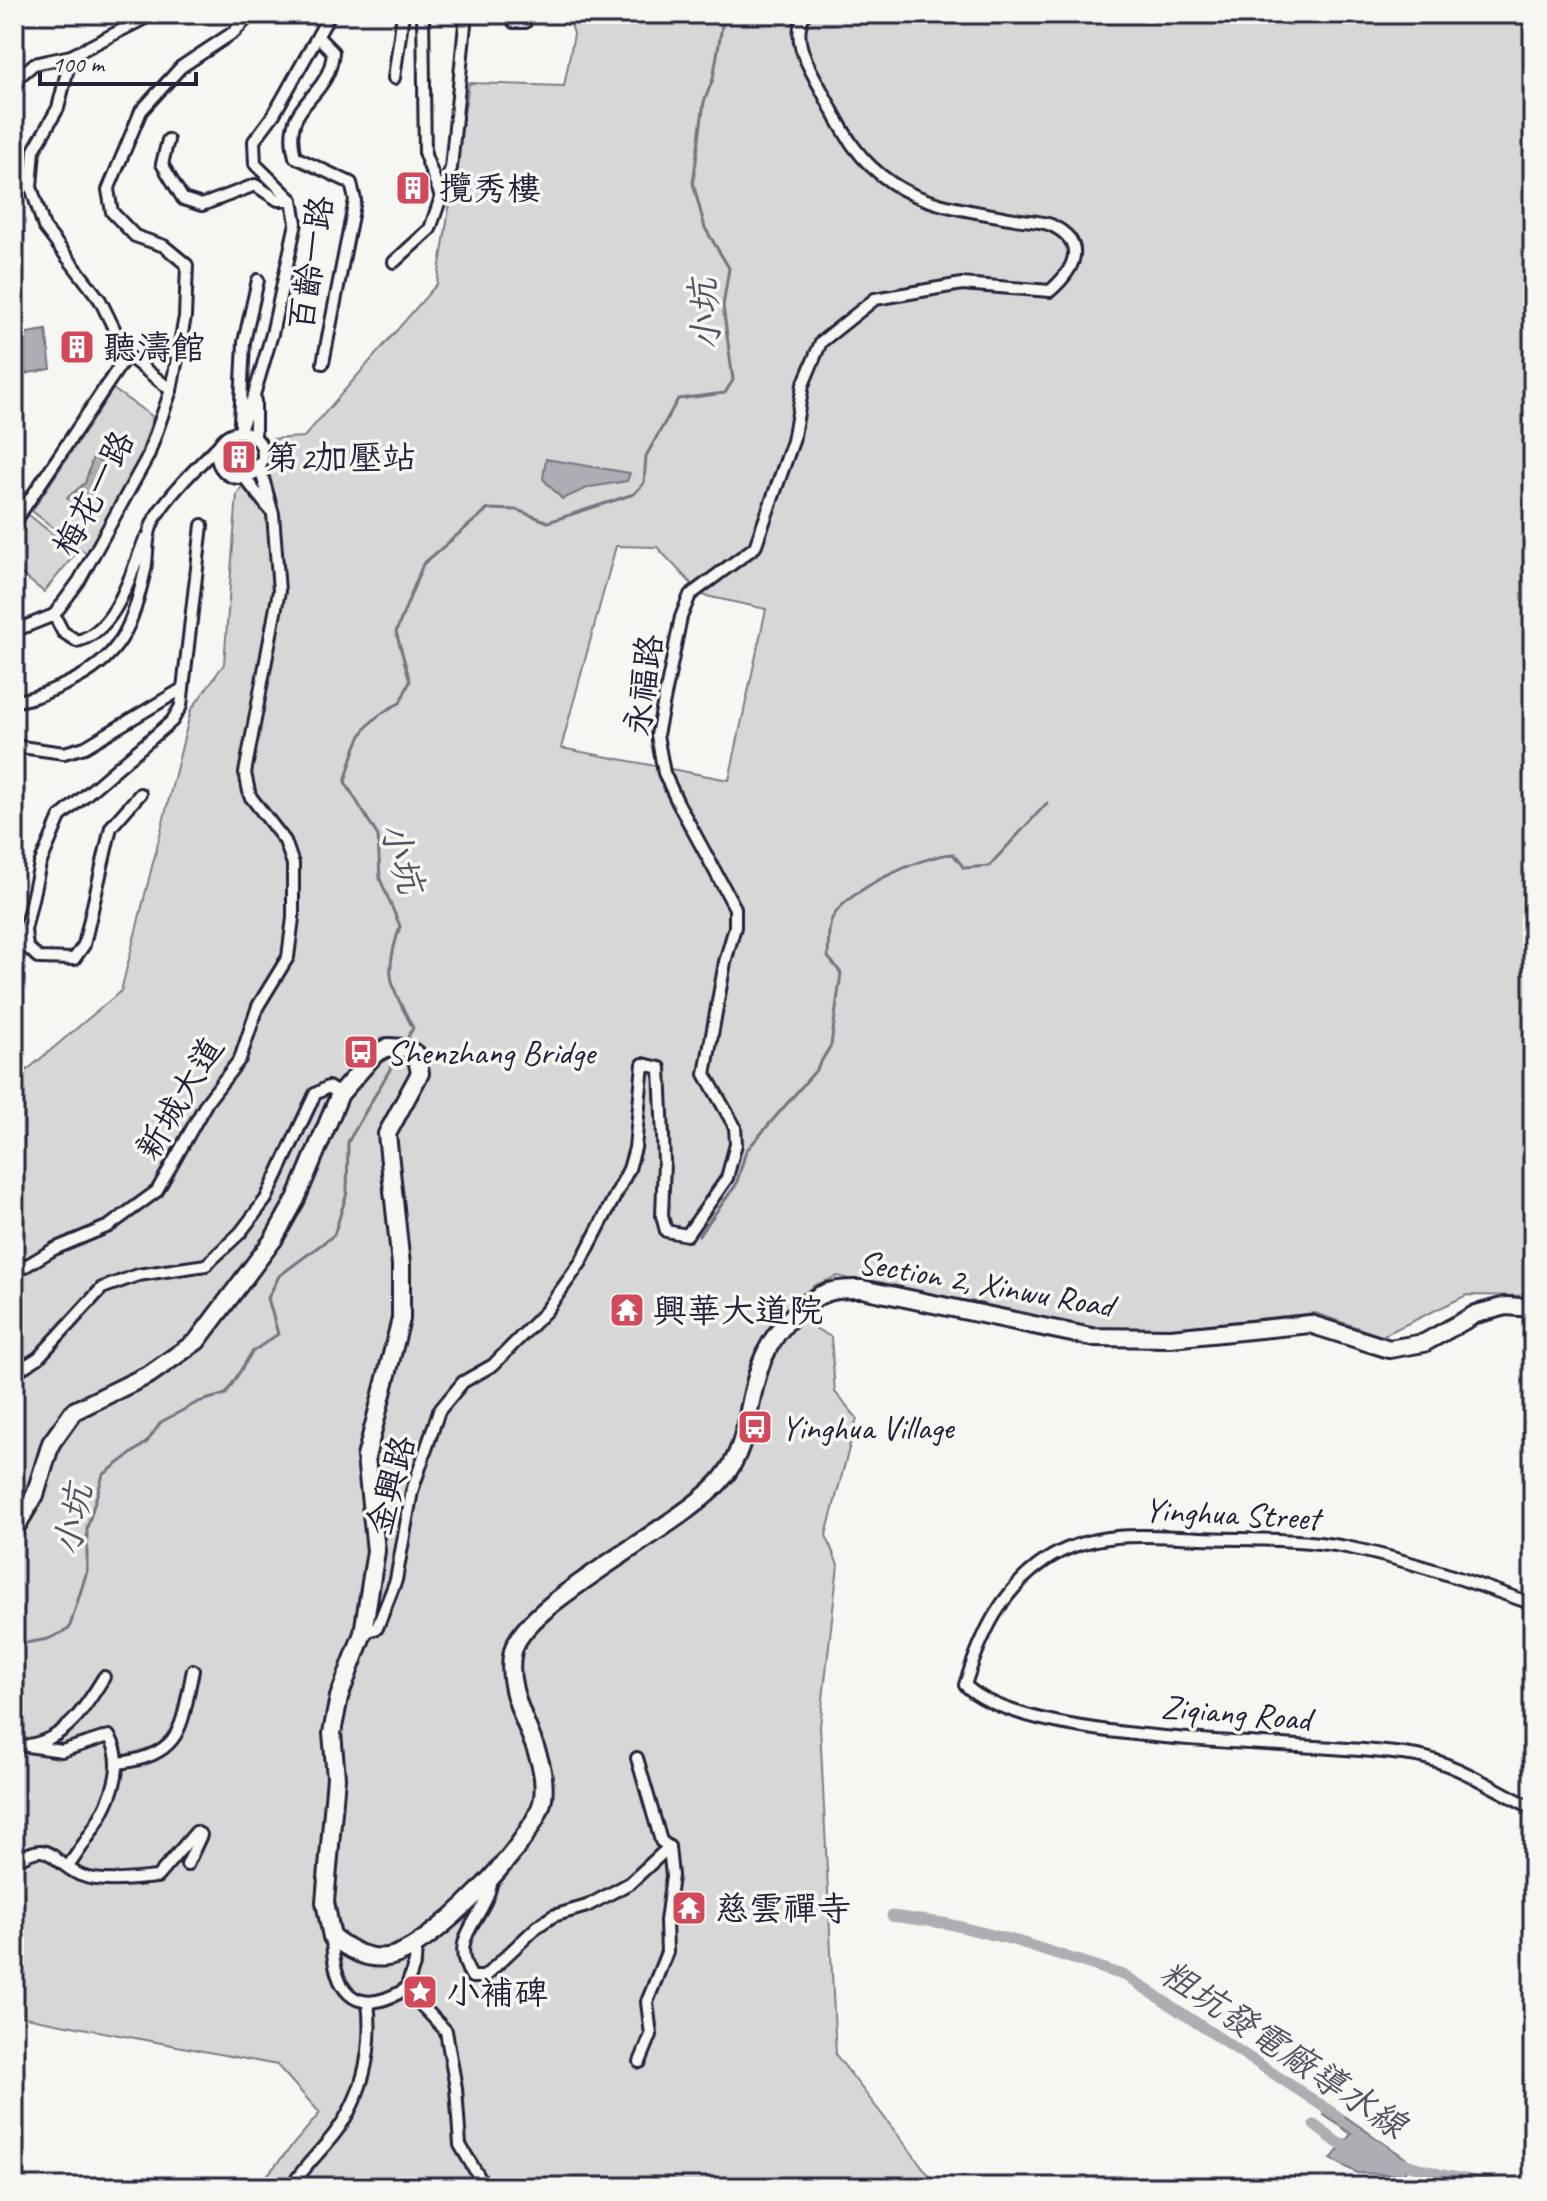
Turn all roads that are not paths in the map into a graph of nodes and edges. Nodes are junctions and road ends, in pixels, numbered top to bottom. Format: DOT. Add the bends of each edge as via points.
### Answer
graph roads {
  1 [pos="153,14"];
  2 [pos="251,14"];
  3 [pos="330,14"];
  4 [pos="403,14"];
  5 [pos="423,14"];
  6 [pos="466,14"];
  7 [pos="512,14"];
  8 [pos="527,14"];
  9 [pos="805,14"];
  10 [pos="318,37"];
  11 [pos="71,56"];
  12 [pos="394,78"];
  13 [pos="14,81"];
  14 [pos="168,140"];
  15 [pos="440,194"];
  16 [pos="292,200"];
  17 [pos="394,262"];
  18 [pos="258,280"];
  19 [pos="127,355"];
  20 [pos="323,363"];
  21 [pos="171,390"];
  22 [pos="254,395"];
  23 [pos="239,432"];
  24 [pos="255,439"];
  25 [pos="221,443"];
  26 [pos="259,464"];
  27 [pos="221,467"];
  28 [pos="192,471"];
  29 [pos="244,477"];
  30 [pos="273,514"];
  31 [pos="14,523"];
  32 [pos="202,525"];
  33 [pos="151,526"];
  34 [pos="54,615"];
  35 [pos="14,631"];
  36 [pos="182,689"];
  37 [pos="14,701"];
  38 [pos="14,746"];
  39 [pos="140,794"];
  40 [pos="340,1094"];
  41 [pos="14,1273"];
  42 [pos="1533,1308"];
  43 [pos="493,1365"];
  44 [pos="14,1373"];
  45 [pos="14,1530"];
  46 [pos="1533,1604"];
  47 [pos="363,1633"];
  48 [pos="974,1655"];
  49 [pos="193,1670"];
  50 [pos="104,1677"];
  51 [pos="19,1745"];
  52 [pos="637,1758"];
  53 [pos="119,1763"];
  54 [pos="1533,1808"];
  55 [pos="669,1847"];
  56 [pos="14,1862"];
  57 [pos="69,1865"];
  58 [pos="187,1865"];
  59 [pos="492,1876"];
  60 [pos="332,1937"];
  61 [pos="416,1946"];
  62 [pos="406,1989"];
  63 [pos="368,2002"];
  64 [pos="640,2062"];
  65 [pos="291,2187"];
  66 [pos="485,2187"];
  1 -- 11 [label="street"];
  2 -- 21 [label="street, 梅花一路" via="234,32 181,67 141,111 108,190 112,212 135,236 164,246 187,265 185,317"];
  3 -- 10 [label="street"];
  4 -- 12 [label="street"];
  5 -- 15 [label="street" via="425,155"];
  6 -- 15 [label="street" via="451,168"];
  7 -- 8 [label="street" via="514,22 525,22"];
  9 -- 43 [label="street, 永福路" via="801,53 855,153 893,184 925,200 1050,225 1071,241 1071,273 1050,291 962,284 875,299 821,342 755,547 690,595 657,735 673,793 735,908 705,1074 735,1127 727,1178 687,1235 666,1231 660,1068 643,1064 629,1169 557,1299"];
  10 -- 16 [label="street" via="254,141 255,164"];
  10 -- 20 [label="street, 百齡一路" via="333,52 331,69 291,124 290,139 295,157 351,183 355,200"];
  11 -- 13 [label="street" via="34,64"];
  11 -- 19 [label="street" via="58,108 34,150 31,187 44,227 100,300"];
  14 -- 16 [label="street" via="162,164 183,199 202,205 255,185 278,200"];
  15 -- 17 [label="street" via="430,229"];
  16 -- 22 [label="street" via="292,247"];
  18 -- 23 [label="street" via="244,342"];
  19 -- 21 [label="street"];
  19 -- 31 [label="street"];
  21 -- 34 [label="street, 梅花一路" via="127,498"];
  22 -- 23 [label="street"];
  22 -- 24 [label="street"];
  23 -- 24 [label="street"];
  23 -- 25 [label="street"];
  24 -- 26 [label="street" via="262,451"];
  25 -- 27 [label="street"];
  25 -- 28 [label="street"];
  26 -- 29 [label="street"];
  26 -- 30 [label="street, 新城大道"];
  27 -- 28 [label="street"];
  27 -- 29 [label="street" via="230,477"];
  28 -- 33 [label="street"];
  29 -- 30 [label="street"];
  30 -- 41 [label="street, 新城大道" via="279,591 245,773 250,796 285,841 293,864 288,957 258,1006 240,1059 207,1102 157,1191 109,1226"];
  32 -- 36 [label="street"];
  33 -- 34 [label="street" via="116,606 96,632 77,641 63,632"];
  33 -- 37 [label="street" via="134,609 104,663 51,690"];
  34 -- 35 [label="street"];
  36 -- 38 [label="street" via="85,747 64,753"];
  36 -- 39 [label="street" via="181,706 172,721 60,817 29,903 27,947 39,958 74,959 84,945 111,827"];
  40 -- 44 [label="street" via="328,1087 315,1094 266,1199 206,1265 138,1275 102,1288 38,1358"];
  40 -- 45 [label="main road" via="273,1240 197,1341 150,1374 74,1411 51,1443 35,1495"];
  40 -- 47 [label="main road" via="375,1054 388,1047 416,1054 420,1073 387,1134 401,1265 401,1319 366,1457 376,1551"];
  42 -- 59 [label="main road, Section 2, Xinwu Road" via="1506,1306 1476,1314 1424,1343 1389,1349 1310,1324 1171,1338 1091,1337 862,1289 817,1293 787,1320 766,1349 733,1465 720,1482 559,1599 523,1632 513,1651 513,1677 544,1776 543,1797 532,1829"];
  43 -- 47 [label="street, 金興路" via="463,1382 439,1411 412,1491 396,1580 377,1628"];
  46 -- 48 [label="street, Yinghua Street" via="1417,1564 1345,1547 1141,1535 1077,1543 1046,1559 1003,1601"];
  47 -- 60 [label="main road" via="332,1733 336,1777 325,1902"];
  48 -- 54 [label="street, Ziqiang Road" via="965,1685 977,1697 1045,1722 1420,1756"];
  49 -- 53 [label="street" via="181,1727 168,1746 149,1759"];
  50 -- 51 [label="street" via="82,1713 50,1741"];
  51 -- 53 [label="street" via="62,1751 109,1736"];
  52 -- 55 [label="street" via="661,1841"];
  53 -- 57 [label="street" via="104,1806"];
  55 -- 59 [label="street" via="630,1883 587,1906 553,1916 484,1977 472,1977 462,1962 463,1942 490,1897"];
  55 -- 64 [label="street" via="667,1952 647,2002 651,2035"];
  56 -- 57 [label="street" via="33,1850 45,1850"];
  57 -- 58 [label="street" via="99,1878 157,1877 196,1832 201,1835"];
  59 -- 61 [label="main road, Section 2, Xinwu Road"];
  60 -- 61 [label="main road, Section 2, Xinwu Road" via="369,1958 390,1957"];
  60 -- 63 [label="street" via="343,1991"];
  61 -- 62 [label="street"];
  62 -- 63 [label="street"];
  62 -- 66 [label="street" via="446,2031 460,2145"];
  63 -- 65 [label="street" via="371,2034 363,2080 343,2122"];
}
